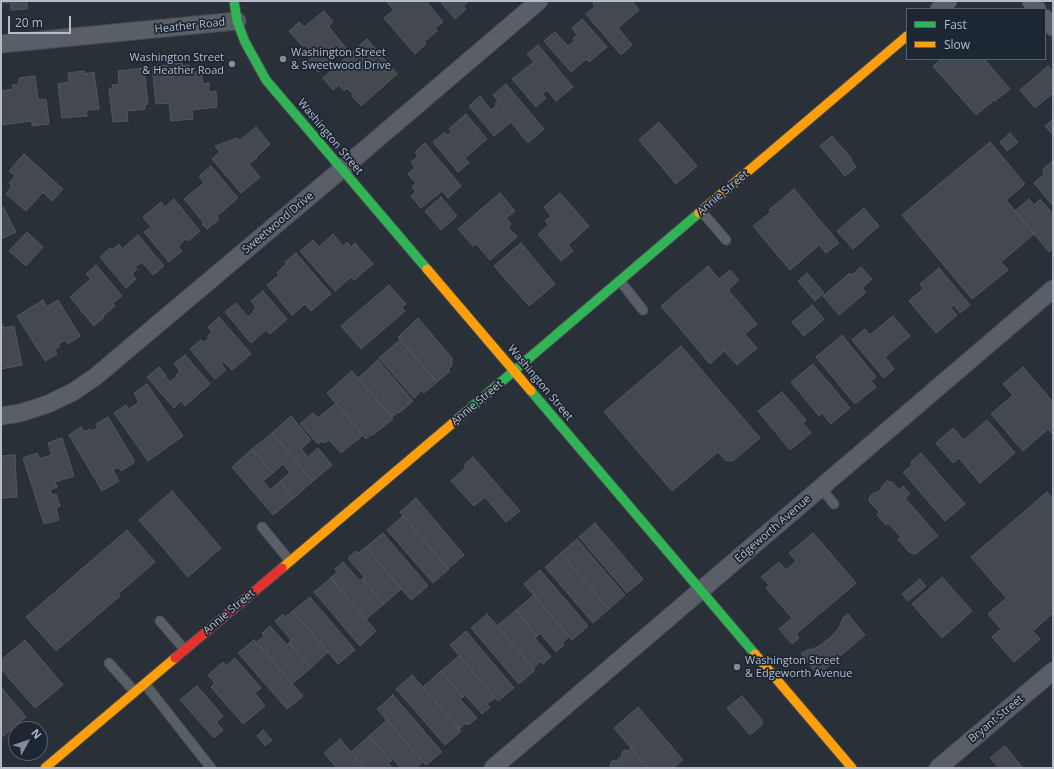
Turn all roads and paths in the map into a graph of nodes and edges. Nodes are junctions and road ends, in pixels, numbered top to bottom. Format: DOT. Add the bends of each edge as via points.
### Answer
graph roads {
  1 [pos="234,1"];
  2 [pos="539,1"];
  3 [pos="948,1"];
  4 [pos="940,8"];
  5 [pos="1046,19"];
  6 [pos="237,21"];
  7 [pos="1053,27"];
  8 [pos="906,37"];
  9 [pos="1,44"];
  10 [pos="342,169"];
  11 [pos="701,212"];
  12 [pos="726,240"];
  13 [pos="620,281"];
  14 [pos="1053,289"];
  15 [pos="643,310"];
  16 [pos="514,371"];
  17 [pos="1,416"];
  18 [pos="821,488"];
  19 [pos="834,504"];
  20 [pos="262,527"];
  21 [pos="290,561"];
  22 [pos="701,590"];
  23 [pos="160,621"];
  24 [pos="185,650"];
  25 [pos="109,663"];
  26 [pos="1053,670"];
  27 [pos="145,684"];
  28 [pos="134,692"];
  29 [pos="45,768"];
  30 [pos="211,768"];
  31 [pos="493,768"];
  32 [pos="852,768"];
  33 [pos="938,768"];
  1 -- 6 [label="street, Washington Street"];
  2 -- 10 [label="street, Sweetwood Drive"];
  3 -- 4 [label="street"];
  5 -- 7 [label="street"];
  6 -- 9 [label="street, Heather Road"];
  6 -- 10 [label="street, Washington Street" via="245,42 266,80"];
  8 -- 11 [label="street, Annie Street"];
  10 -- 16 [label="street, Washington Street"];
  10 -- 17 [label="street, Sweetwood Drive" via="95,377 73,392 48,404"];
  11 -- 12 [label="lane"];
  11 -- 13 [label="street, Annie Street"];
  13 -- 15 [label="lane"];
  13 -- 16 [label="street, Annie Street"];
  14 -- 18 [label="street, Edgeworth Avenue"];
  16 -- 21 [label="street, Annie Street"];
  16 -- 22 [label="street, Washington Street"];
  18 -- 19 [label="lane"];
  18 -- 22 [label="street, Edgeworth Avenue"];
  20 -- 21 [label="lane"];
  21 -- 24 [label="street, Annie Street"];
  22 -- 31 [label="street, Edgeworth Avenue"];
  22 -- 32 [label="street, Washington Street"];
  23 -- 24 [label="lane"];
  24 -- 27 [label="street, Annie Street"];
  25 -- 28 [label="lane"];
  26 -- 33 [label="street, Bryant Street"];
  27 -- 28 [label="street, Annie Street"];
  27 -- 30 [label="lane"];
  28 -- 29 [label="street, Annie Street"];
}
